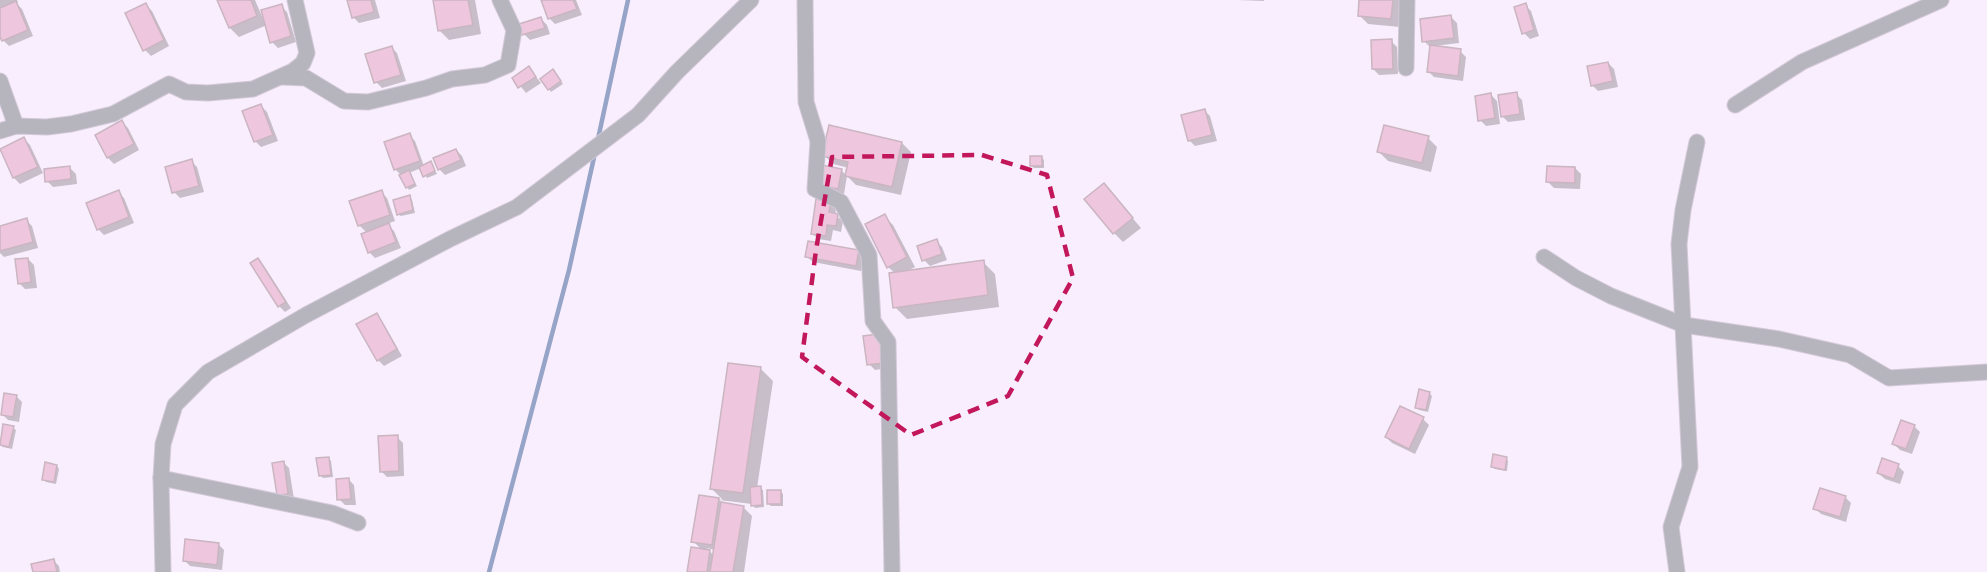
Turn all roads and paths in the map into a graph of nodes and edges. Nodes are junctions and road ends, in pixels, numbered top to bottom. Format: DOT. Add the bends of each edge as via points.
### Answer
graph roads {
  1 [pos="295,0"];
  2 [pos="500,0"];
  3 [pos="751,0"];
  4 [pos="805,0"];
  5 [pos="1407,0"];
  6 [pos="1941,0"];
  7 [pos="1406,68"];
  8 [pos="279,77"];
  9 [pos="0,81"];
  10 [pos="1735,105"];
  11 [pos="16,126"];
  12 [pos="0,130"];
  13 [pos="1696,142"];
  14 [pos="1544,257"];
  15 [pos="1684,325"];
  16 [pos="1987,372"];
  17 [pos="161,478"];
  18 [pos="358,523"];
  19 [pos="163,572"];
  20 [pos="892,572"];
  21 [pos="1677,572"];
  1 -- 8 [label="street" via="307,53 303,63"];
  2 -- 8 [label="street" via="514,30 508,65 485,75 452,79 368,102 344,101 306,78"];
  3 -- 17 [label="street" via="638,115 516,207 306,315 208,372 175,405 163,444"];
  4 -- 20 [label="street" via="806,102 818,141 814,189 840,202 869,255 873,321 888,342"];
  5 -- 7 [label="street"];
  6 -- 10 [label="street" via="1802,62"];
  8 -- 11 [label="street" via="253,89 208,93 186,92 169,84 113,114 47,127"];
  9 -- 11 [label="street"];
  11 -- 12 [label="street"];
  13 -- 15 [label="street" via="1679,244"];
  14 -- 15 [label="street" via="1611,296"];
  15 -- 16 [label="street" via="1779,339 1850,355 1889,378"];
  15 -- 21 [label="street" via="1690,467 1671,527"];
  17 -- 18 [label="street" via="332,513"];
  17 -- 19 [label="street"];
}
